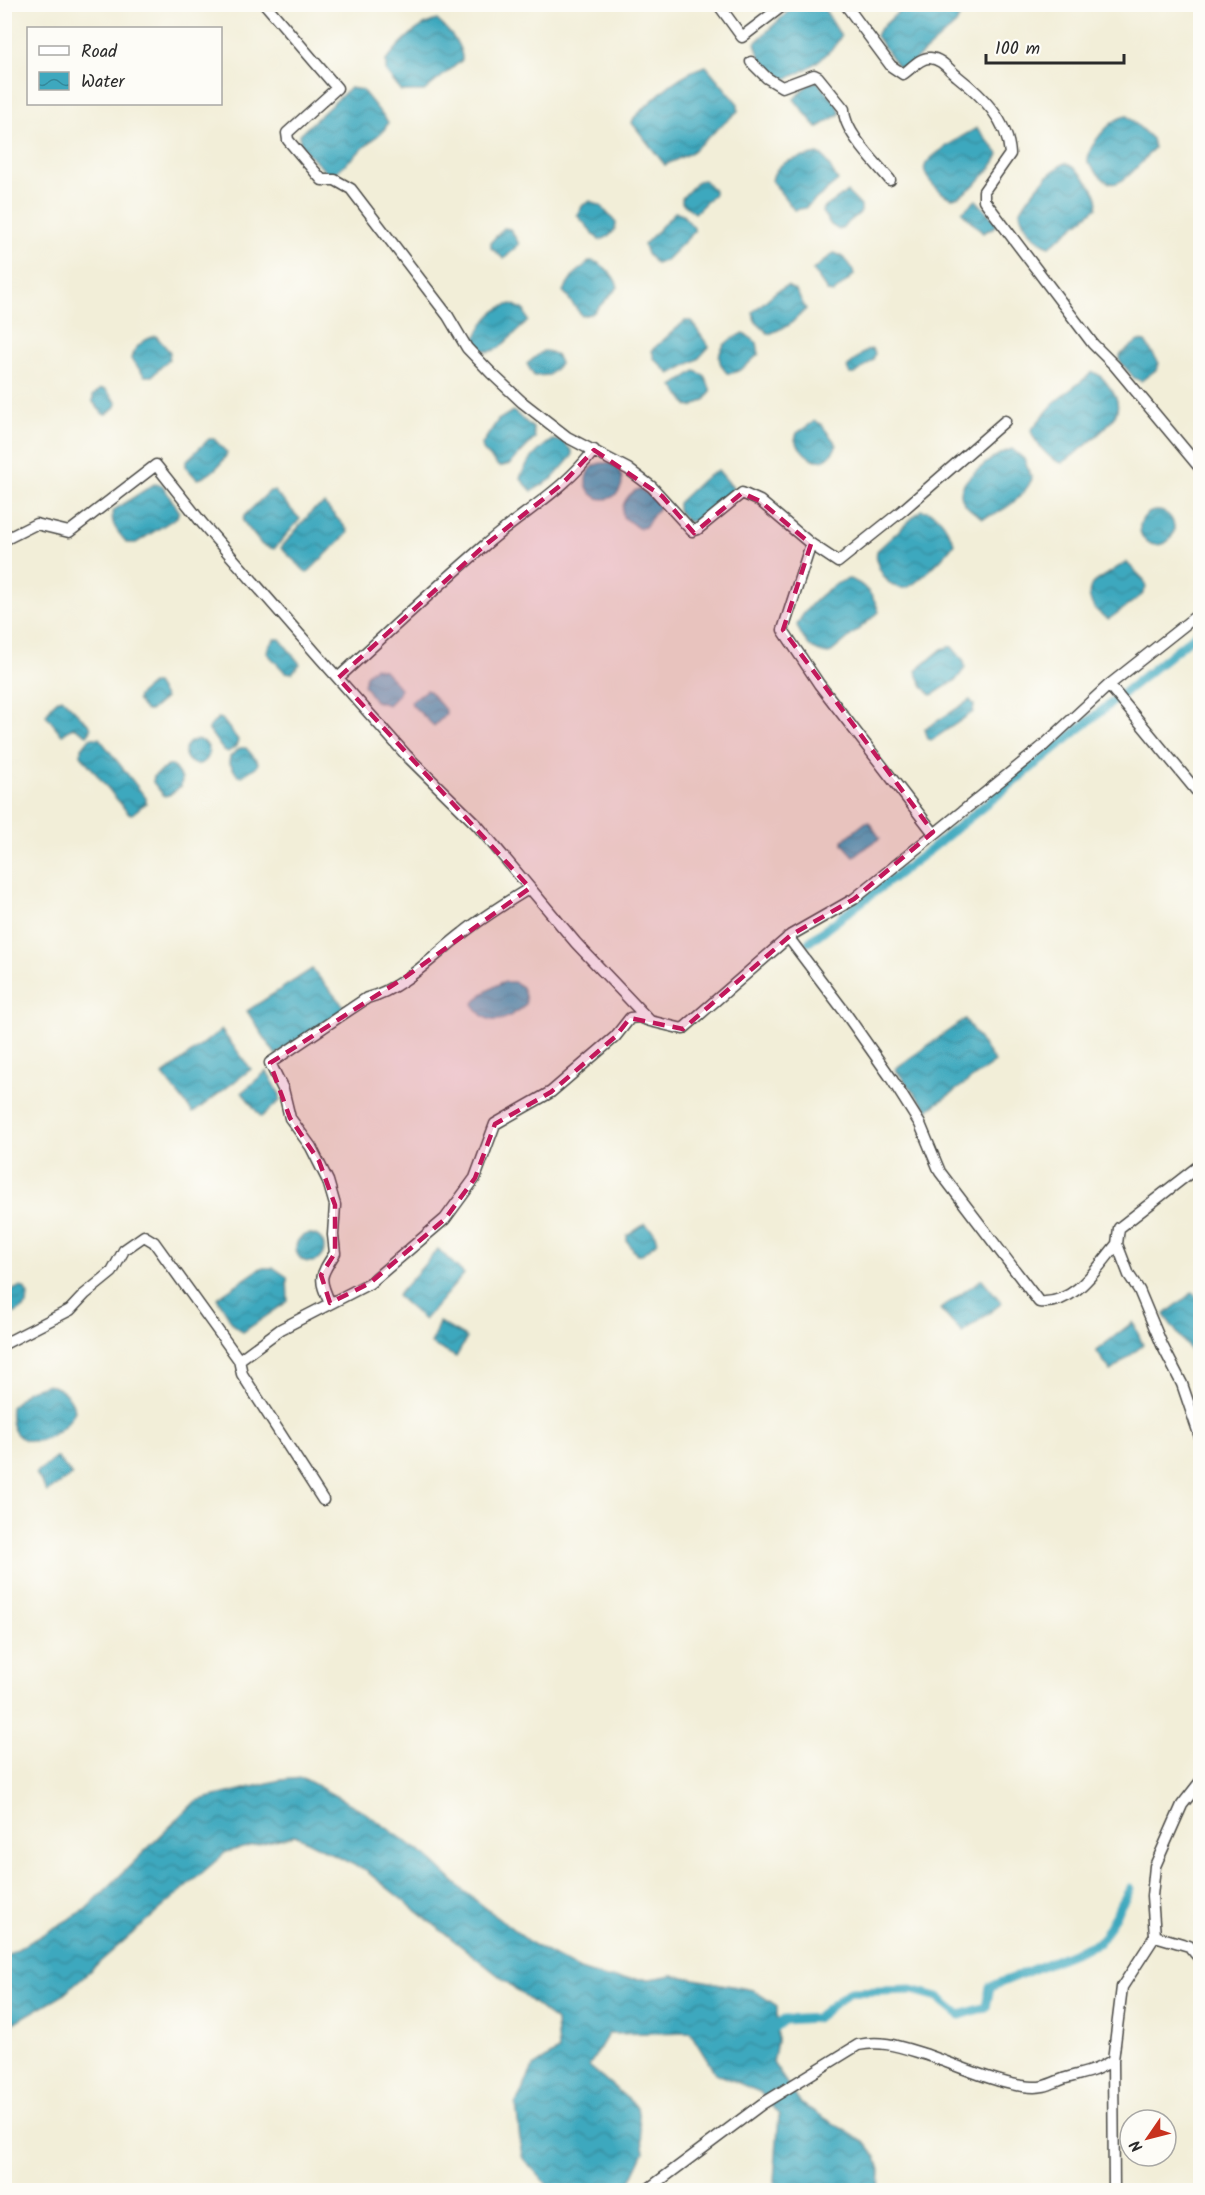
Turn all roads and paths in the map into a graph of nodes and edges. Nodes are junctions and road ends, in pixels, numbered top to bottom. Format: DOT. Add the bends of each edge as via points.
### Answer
graph roads {
  1 [pos="265,4"];
  2 [pos="718,4"];
  3 [pos="785,4"];
  4 [pos="845,4"];
  5 [pos="752,62"];
  6 [pos="890,180"];
  7 [pos="1005,421"];
  8 [pos="594,450"];
  9 [pos="1200,468"];
  10 [pos="4,540"];
  11 [pos="811,544"];
  12 [pos="1200,613"];
  13 [pos="338,678"];
  14 [pos="1111,688"];
  15 [pos="1200,795"];
  16 [pos="933,832"];
  17 [pos="530,888"];
  18 [pos="788,937"];
  19 [pos="651,1021"];
  20 [pos="1200,1165"];
  21 [pos="1117,1244"];
  22 [pos="330,1304"];
  23 [pos="4,1344"];
  24 [pos="239,1360"];
  25 [pos="1200,1437"];
  26 [pos="323,1500"];
  27 [pos="1200,1782"];
  28 [pos="1155,1936"];
  29 [pos="1200,1959"];
  30 [pos="1113,2060"];
  31 [pos="647,2190"];
  32 [pos="1114,2190"];
  1 -- 8 [label="street" via="337,88 287,134 288,140 322,180 335,180 351,189 448,316 467,348 491,373 548,423"];
  2 -- 3 [label="street" via="742,37"];
  4 -- 9 [label="street" via="899,73 923,59 937,60 971,85 991,108 1010,154 984,191 984,200 1093,344"];
  5 -- 6 [label="street" via="782,87 818,77 844,109 849,128"];
  7 -- 11 [label="street" via="838,562"];
  8 -- 11 [label="street" via="657,491 692,531 742,493 760,501"];
  8 -- 13 [label="street" via="561,485 484,546"];
  10 -- 13 [label="street" via="36,524 69,532 156,465"];
  11 -- 16 [label="street" via="783,630 825,692"];
  12 -- 14 [label="street"];
  13 -- 17 [label="street" via="407,756 477,825"];
  14 -- 15 [label="street"];
  14 -- 16 [label="street"];
  16 -- 18 [label="street" via="854,899"];
  17 -- 19 [label="street"];
  17 -- 22 [label="street" via="404,978 270,1063 283,1089 290,1118 319,1161 335,1205 335,1253 321,1275"];
  18 -- 19 [label="street" via="683,1029"];
  18 -- 21 [label="street" via="897,1087 920,1124 940,1172 1039,1302 1054,1303 1082,1287"];
  19 -- 22 [label="street" via="630,1018 615,1037 551,1092 495,1124 475,1178 445,1219 370,1283"];
  20 -- 21 [label="street" via="1119,1228"];
  21 -- 25 [label="street" via="1182,1384"];
  22 -- 24 [label="street" via="281,1329"];
  23 -- 24 [label="street" via="70,1310 112,1272 124,1250 144,1236 154,1242"];
  24 -- 26 [label="street" via="242,1374"];
  27 -- 28 [label="street" via="1182,1805 1155,1866"];
  28 -- 29 [label="street" via="1189,1947"];
  28 -- 30 [label="street" via="1122,1987"];
  30 -- 31 [label="street" via="1093,2073 1043,2086 1022,2085 892,2044 875,2041 858,2045 762,2104"];
  30 -- 32 [label="street"];
}
